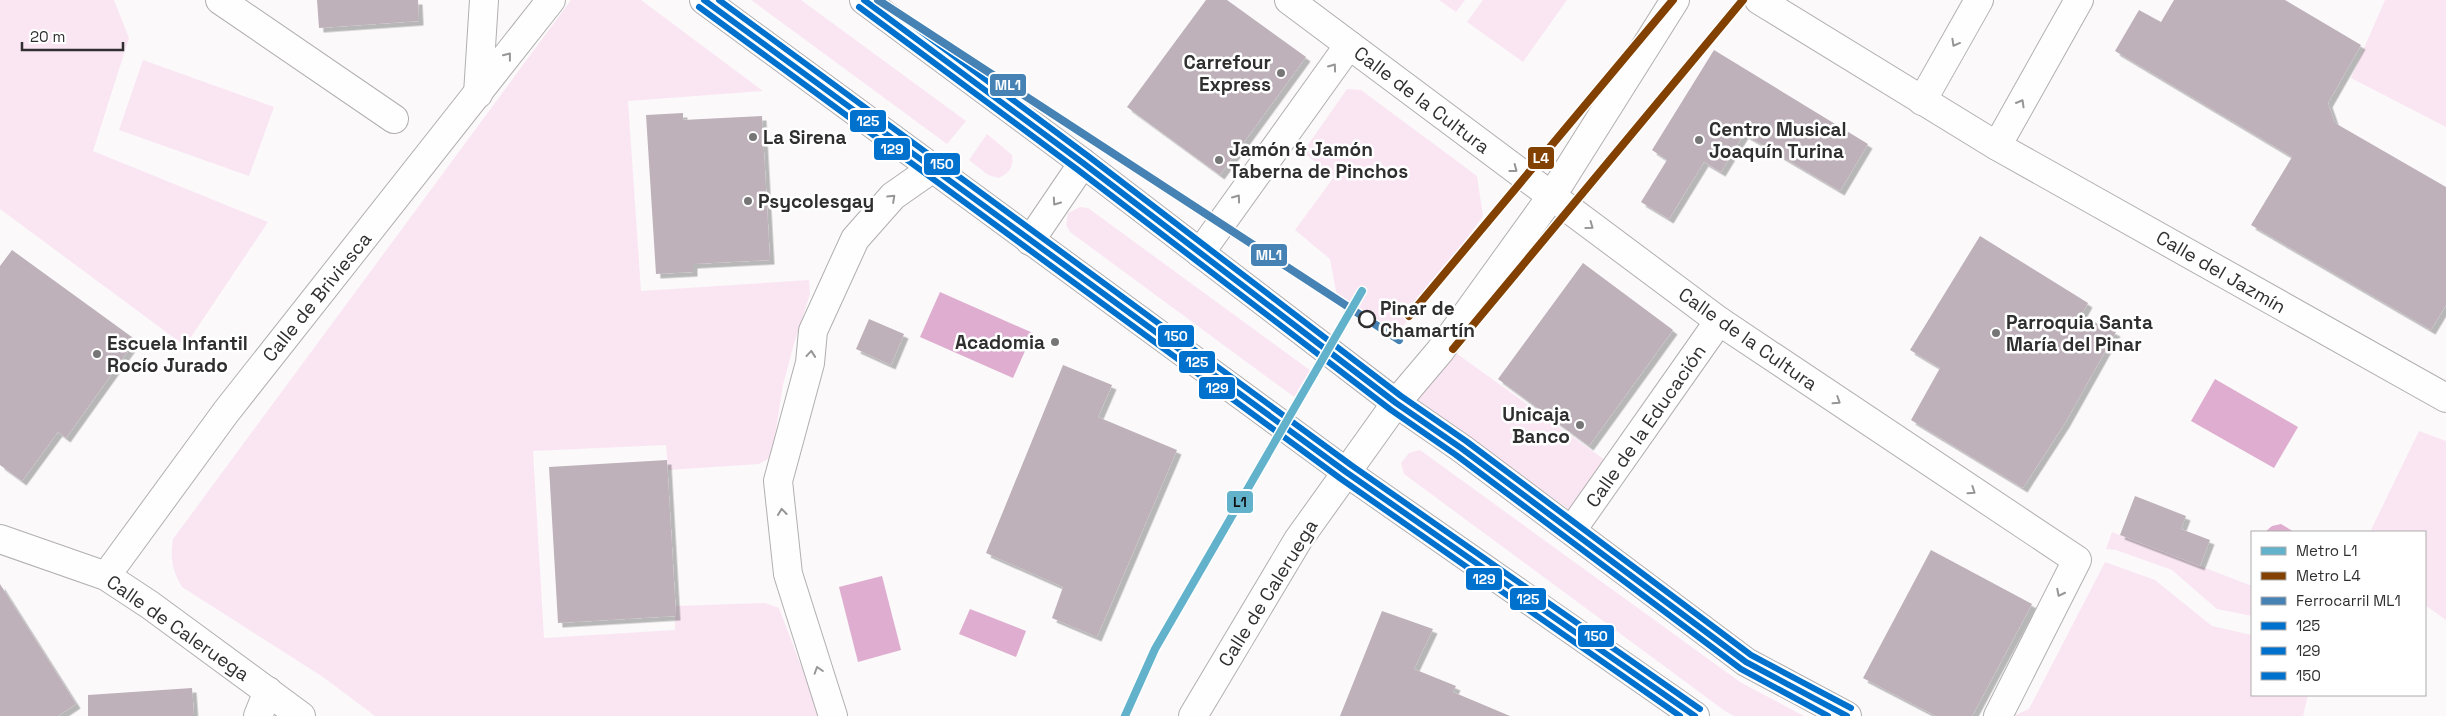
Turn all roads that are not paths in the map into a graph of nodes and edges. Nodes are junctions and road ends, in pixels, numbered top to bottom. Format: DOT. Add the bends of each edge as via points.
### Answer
graph roads {
  1 [pos="220,0"];
  2 [pos="484,0"];
  3 [pos="551,0"];
  4 [pos="704,0"];
  5 [pos="864,0"];
  6 [pos="1289,0"];
  7 [pos="1675,0"];
  8 [pos="1760,0"];
  9 [pos="1978,0"];
  10 [pos="2080,0"];
  11 [pos="1349,45"];
  12 [pos="478,94"];
  13 [pos="1922,101"];
  14 [pos="394,119"];
  15 [pos="1997,146"];
  16 [pos="1083,163"];
  17 [pos="932,168"];
  18 [pos="1551,197"];
  19 [pos="1030,241"];
  20 [pos="1200,253"];
  21 [pos="1720,321"];
  22 [pos="2446,398"];
  23 [pos="1396,403"];
  24 [pos="1346,472"];
  25 [pos="1572,530"];
  26 [pos="0,539"];
  27 [pos="106,576"];
  28 [pos="268,691"];
  29 [pos="258,716"];
  30 [pos="301,716"];
  31 [pos="834,716"];
  32 [pos="1193,716"];
  33 [pos="1695,716"];
  34 [pos="1847,716"];
  35 [pos="1998,716"];
  1 -- 14 [label="street"];
  2 -- 12 [label="street"];
  12 -- 3 [label="street, Calle de Briviesca, one-way"];
  4 -- 17 [label="street"];
  5 -- 16 [label="street"];
  6 -- 11 [label="street, Calle de la Cultura"];
  7 -- 18 [label="street, Calle de Caleruega"];
  8 -- 13 [label="street, Calle del Jazmín"];
  9 -- 13 [label="street, one-way"];
  15 -- 10 [label="street, one-way"];
  11 -- 18 [label="street, Calle de la Cultura, one-way"];
  20 -- 11 [label="street, one-way"];
  12 -- 27 [label="street, Calle de Briviesca" via="249,382"];
  13 -- 15 [label="street, Calle del Jazmín"];
  15 -- 22 [label="street, Calle del Jazmín"];
  16 -- 19 [label="street, one-way"];
  16 -- 20 [label="street"];
  17 -- 19 [label="street"];
  31 -- 17 [label="street, one-way" via="788,574 778,481 810,363 813,330 854,239 893,196"];
  18 -- 21 [label="street, Calle de la Cultura, one-way"];
  18 -- 23 [label="street, Calle de Caleruega" via="1440,351"];
  19 -- 24 [label="street"];
  20 -- 23 [label="street"];
  21 -- 25 [label="street, Calle de la Educación"];
  21 -- 35 [label="street, Calle de la Cultura, one-way" via="2077,560"];
  23 -- 24 [label="street, Calle de Caleruega"];
  23 -- 25 [label="street"];
  24 -- 32 [label="street, Calle de Caleruega" via="1298,540"];
  24 -- 33 [label="street"];
  25 -- 34 [label="street" via="1746,662"];
  26 -- 27 [label="street, Calle de Caleruega"];
  27 -- 28 [label="street, Calle de Caleruega"];
  28 -- 29 [label="street, Calle de Caleruega"];
  28 -- 30 [label="street, Calle de Caleruega"];
}
